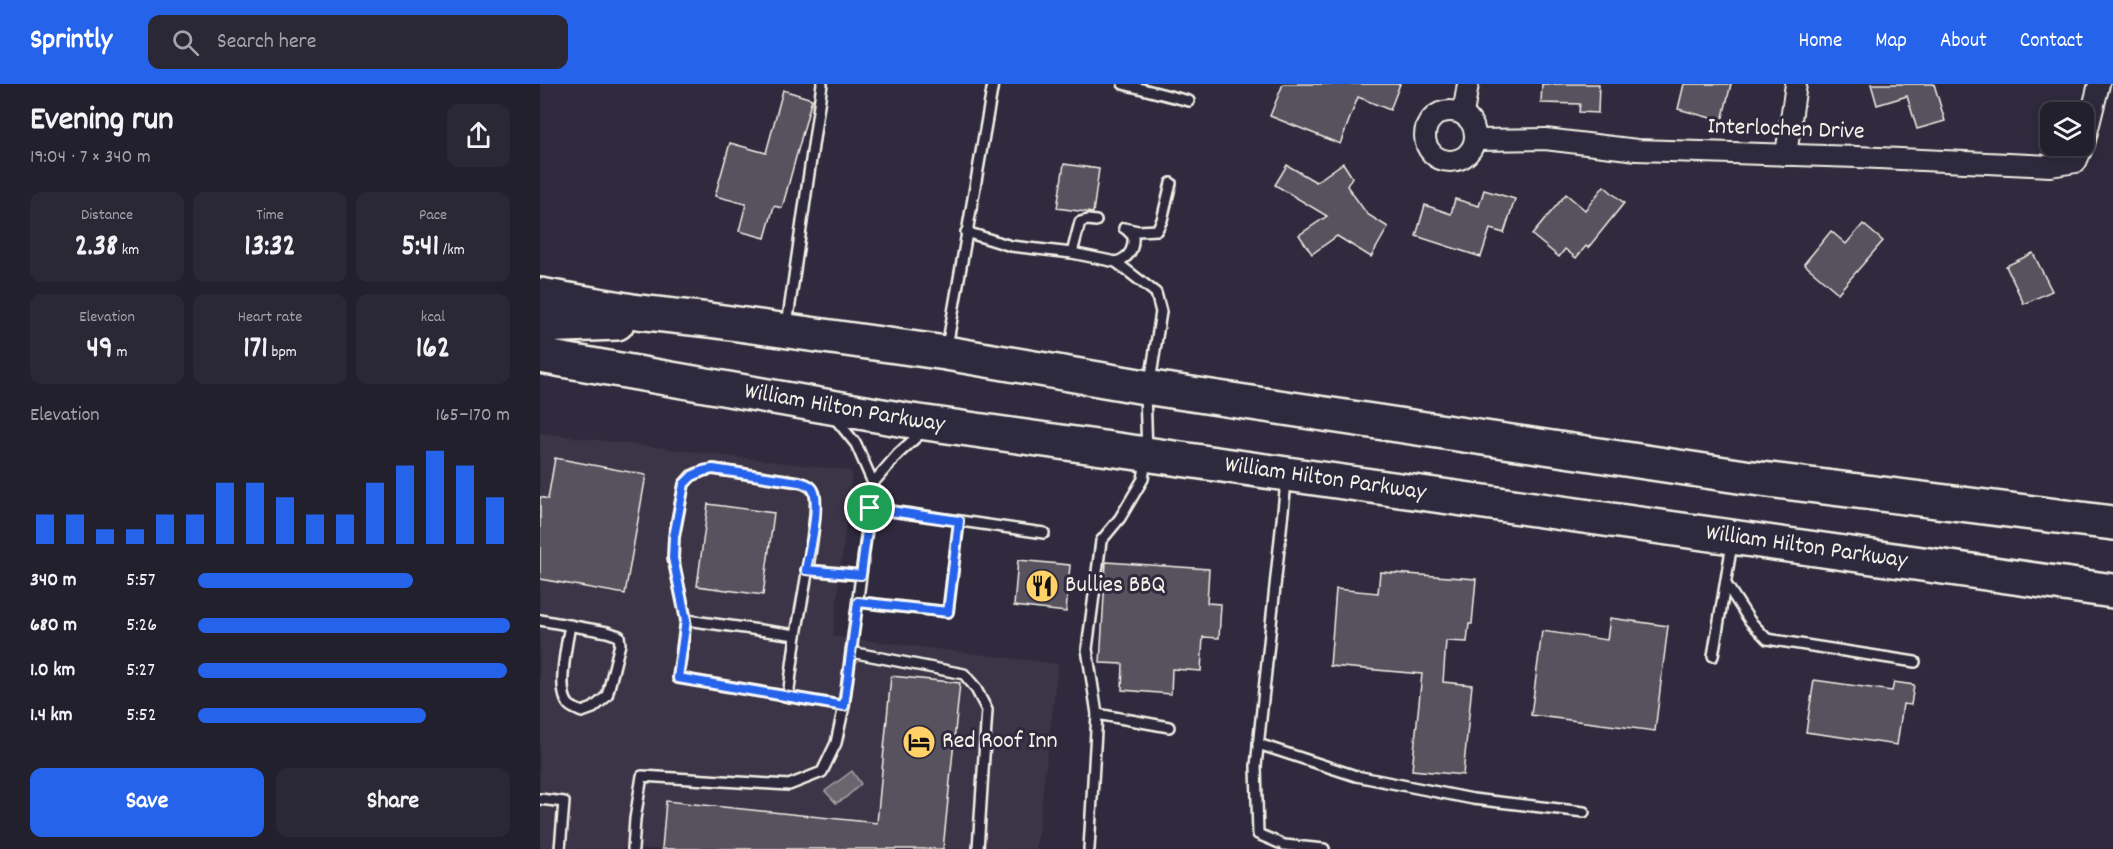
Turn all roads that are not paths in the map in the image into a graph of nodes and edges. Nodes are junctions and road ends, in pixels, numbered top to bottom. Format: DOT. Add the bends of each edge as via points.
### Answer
graph roads {
  1 [pos="822,84"];
  2 [pos="993,84"];
  3 [pos="1124,84"];
  4 [pos="1468,84"];
  5 [pos="1796,84"];
  6 [pos="2099,84"];
  7 [pos="1189,101"];
  8 [pos="2094,103"];
  9 [pos="1463,114"];
  10 [pos="1476,140"];
  11 [pos="1786,156"];
  12 [pos="2078,156"];
  13 [pos="1171,183"];
  14 [pos="1096,220"];
  15 [pos="966,232"];
  16 [pos="1072,253"];
  17 [pos="1116,262"];
  18 [pos="540,295"];
  19 [pos="709,320"];
  20 [pos="540,326"];
  21 [pos="786,330"];
  22 [pos="946,353"];
  23 [pos="540,356"];
  24 [pos="1147,387"];
  25 [pos="822,405"];
  26 [pos="934,424"];
  27 [pos="1147,454"];
  28 [pos="1282,474"];
  29 [pos="873,483"];
  30 [pos="870,508"];
  31 [pos="959,521"];
  32 [pos="2113,523"];
  33 [pos="1044,533"];
  34 [pos="1733,538"];
  35 [pos="806,570"];
  36 [pos="861,575"];
  37 [pos="1725,584"];
  38 [pos="2113,591"];
  39 [pos="858,602"];
  40 [pos="540,620"];
  41 [pos="686,620"];
  42 [pos="570,625"];
  43 [pos="796,635"];
  44 [pos="851,652"];
  45 [pos="1713,656"];
  46 [pos="1915,662"];
  47 [pos="788,697"];
  48 [pos="844,706"];
  49 [pos="1097,714"];
  50 [pos="1169,727"];
  51 [pos="1258,744"];
  52 [pos="540,799"];
  53 [pos="1584,812"];
  54 [pos="560,849"];
  55 [pos="633,849"];
  56 [pos="978,849"];
  57 [pos="1089,849"];
  58 [pos="1324,849"];
  1 -- 21 [label="lane"];
  2 -- 15 [label="lane"];
  3 -- 7 [label="lane"];
  4 -- 9 [label="street"];
  5 -- 11 [label="street"];
  6 -- 8 [label="street, Interlochen Drive"];
  9 -- 10 [label="street" via="1471,121"];
  9 -- 10 [label="street" via="1444,111 1435,115 1425,132 1430,151 1437,158 1457,161 1466,156"];
  10 -- 11 [label="street, Interlochen Drive" via="1545,139 1637,150"];
  11 -- 12 [label="street, Interlochen Drive" via="2050,166 2076,162"];
  13 -- 17 [label="lane" via="1157,230 1124,228 1133,236 1134,246 1125,259"];
  14 -- 16 [label="lane" via="1080,222"];
  15 -- 16 [label="lane" via="1011,246"];
  15 -- 22 [label="lane"];
  16 -- 17 [label="lane"];
  17 -- 24 [label="lane" via="1156,293 1161,312"];
  18 -- 19 [label="highway"];
  19 -- 20 [label="highway"];
  19 -- 21 [label="highway"];
  21 -- 22 [label="highway"];
  22 -- 24 [label="highway"];
  23 -- 25 [label="highway, William Hilton Parkway"];
  24 -- 27 [label="lane"];
  24 -- 32 [label="highway" via="1745,477"];
  25 -- 26 [label="highway, William Hilton Parkway"];
  25 -- 29 [label="lane" via="856,444"];
  26 -- 27 [label="highway, William Hilton Parkway"];
  26 -- 29 [label="lane" via="909,443"];
  27 -- 28 [label="highway, William Hilton Parkway"];
  27 -- 49 [label="lane" via="1143,479 1101,541 1087,649"];
  28 -- 34 [label="highway, William Hilton Parkway"];
  28 -- 51 [label="lane" via="1286,492"];
  29 -- 30 [label="lane"];
  30 -- 31 [label="lane"];
  30 -- 36 [label="lane"];
  31 -- 33 [label="lane"];
  31 -- 39 [label="lane" via="948,612"];
  34 -- 37 [label="lane"];
  34 -- 38 [label="highway, William Hilton Parkway"];
  35 -- 36 [label="lane"];
  35 -- 41 [label="lane" via="814,518 815,494 811,486 736,472 703,471 684,484 674,537 673,558"];
  35 -- 43 [label="lane"];
  36 -- 39 [label="lane"];
  37 -- 45 [label="lane"];
  37 -- 46 [label="lane" via="1767,639"];
  39 -- 44 [label="lane"];
  40 -- 42 [label="lane"];
  41 -- 43 [label="lane"];
  41 -- 47 [label="lane" via="678,678"];
  42 -- 42 [label="lane" via="619,636 607,696 582,712 569,705 564,694"];
  43 -- 47 [label="lane"];
  44 -- 48 [label="lane"];
  44 -- 56 [label="lane" via="964,674 975,687 987,710"];
  47 -- 48 [label="lane"];
  48 -- 55 [label="lane" via="836,743 822,772 789,785 642,776"];
  49 -- 50 [label="lane"];
  49 -- 57 [label="lane"];
  51 -- 53 [label="lane" via="1356,776 1473,799"];
  51 -- 58 [label="lane" via="1258,834 1284,845"];
  52 -- 54 [label="lane" via="564,802"];
}
